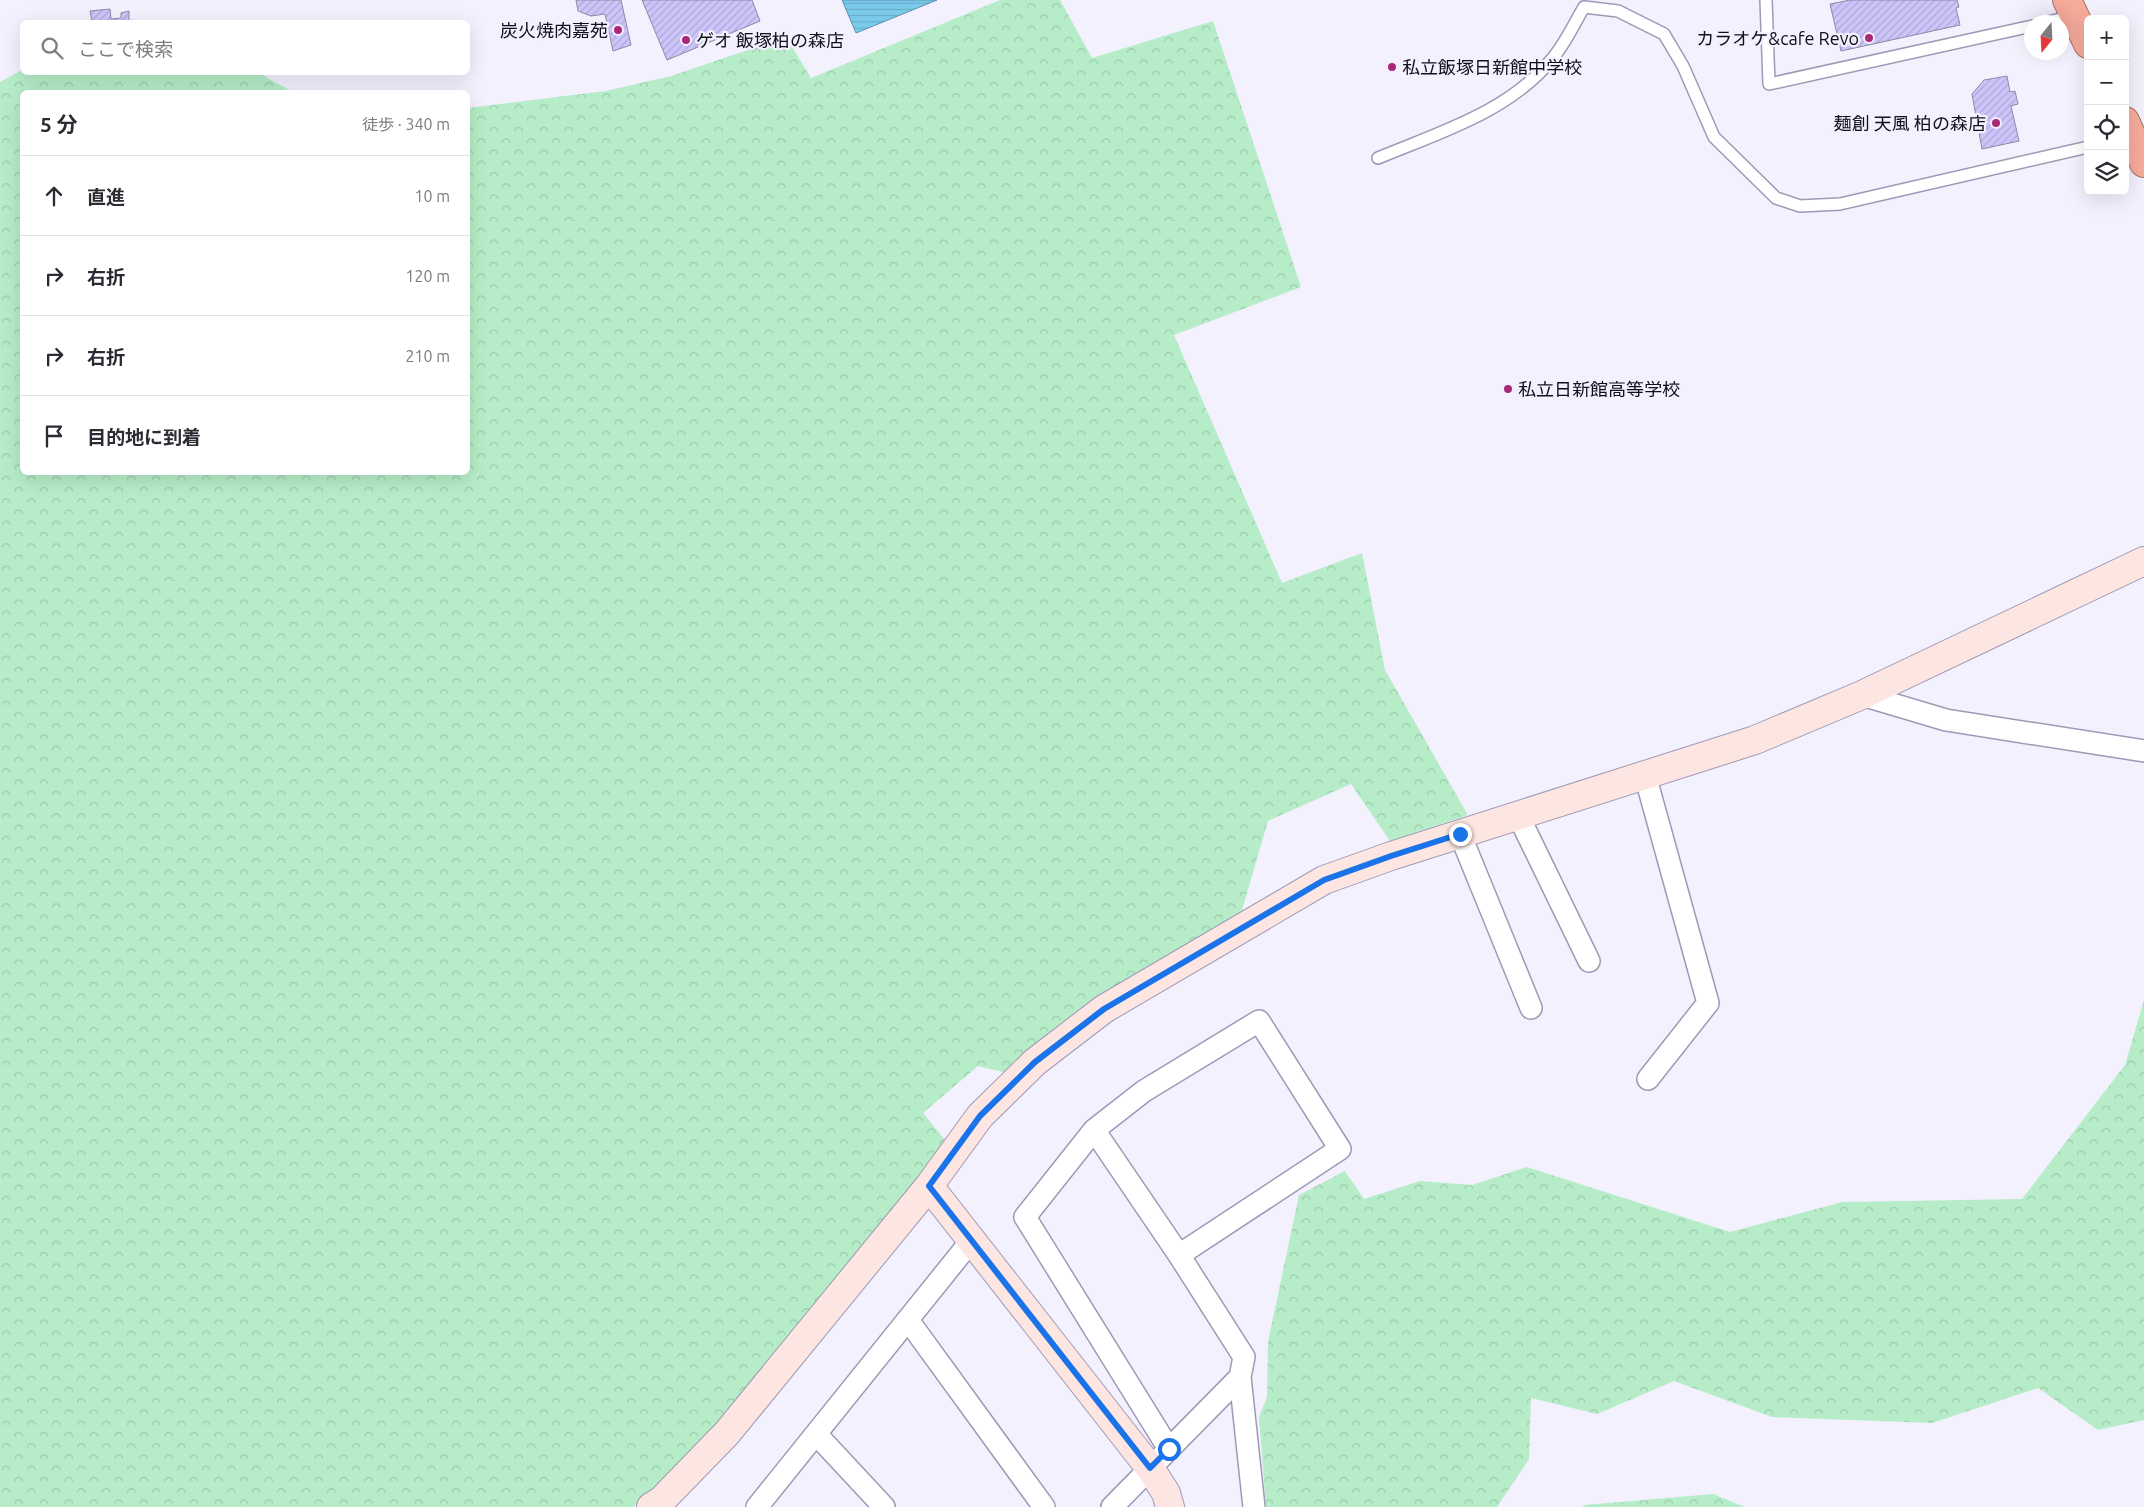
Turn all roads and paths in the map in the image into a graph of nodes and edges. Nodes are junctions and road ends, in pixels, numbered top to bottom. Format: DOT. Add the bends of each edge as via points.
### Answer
graph roads {
  1 [pos="1766,0"];
  2 [pos="2070,8"];
  3 [pos="2058,15"];
  4 [pos="2024,28"];
  5 [pos="2084,36"];
  6 [pos="2129,134"];
  7 [pos="2084,148"];
  8 [pos="1378,158"];
  9 [pos="2144,163"];
  10 [pos="2144,560"];
  11 [pos="1862,696"];
  12 [pos="2144,751"];
  13 [pos="1645,775"];
  14 [pos="1518,815"];
  15 [pos="1460,834"];
  16 [pos="1589,960"];
  17 [pos="1531,1008"];
  18 [pos="1648,1079"];
  19 [pos="1094,1130"];
  20 [pos="929,1186"];
  21 [pos="970,1240"];
  22 [pos="1179,1255"];
  23 [pos="908,1320"];
  24 [pos="1240,1378"];
  25 [pos="816,1435"];
  26 [pos="1169,1449"];
  27 [pos="1150,1468"];
  28 [pos="651,1507"];
  29 [pos="757,1507"];
  30 [pos="884,1507"];
  31 [pos="1044,1507"];
  32 [pos="1112,1507"];
  33 [pos="1170,1507"];
  34 [pos="1254,1507"];
  1 -- 4 [label="lane" via="1769,84"];
  2 -- 3 [label="lane"];
  2 -- 5 [label="highway"];
  6 -- 9 [label="highway"];
  7 -- 8 [label="lane" via="1840,204 1800,206 1776,198 1714,137 1683,66 1664,34 1618,11 1584,7 1552,59 1514,96 1476,117"];
  10 -- 11 [label="street"];
  11 -- 12 [label="street" via="1946,720"];
  11 -- 13 [label="street" via="1755,740"];
  13 -- 14 [label="street"];
  13 -- 18 [label="street" via="1708,1003"];
  14 -- 15 [label="street"];
  14 -- 16 [label="street"];
  15 -- 17 [label="street"];
  15 -- 20 [label="street" via="1324,880 1104,1009 1035,1062 980,1116"];
  19 -- 22 [label="street"];
  19 -- 22 [label="street" via="1144,1091 1259,1021 1340,1149"];
  19 -- 26 [label="street" via="1025,1217"];
  20 -- 21 [label="street"];
  20 -- 28 [label="street" via="726,1433 662,1500"];
  21 -- 23 [label="street"];
  21 -- 27 [label="street"];
  22 -- 24 [label="street" via="1244,1357"];
  23 -- 25 [label="street"];
  23 -- 31 [label="street"];
  24 -- 26 [label="street"];
  24 -- 34 [label="street"];
  25 -- 29 [label="street"];
  25 -- 30 [label="street"];
  26 -- 27 [label="street"];
  27 -- 32 [label="street"];
  27 -- 33 [label="street" via="1166,1493"];
}
